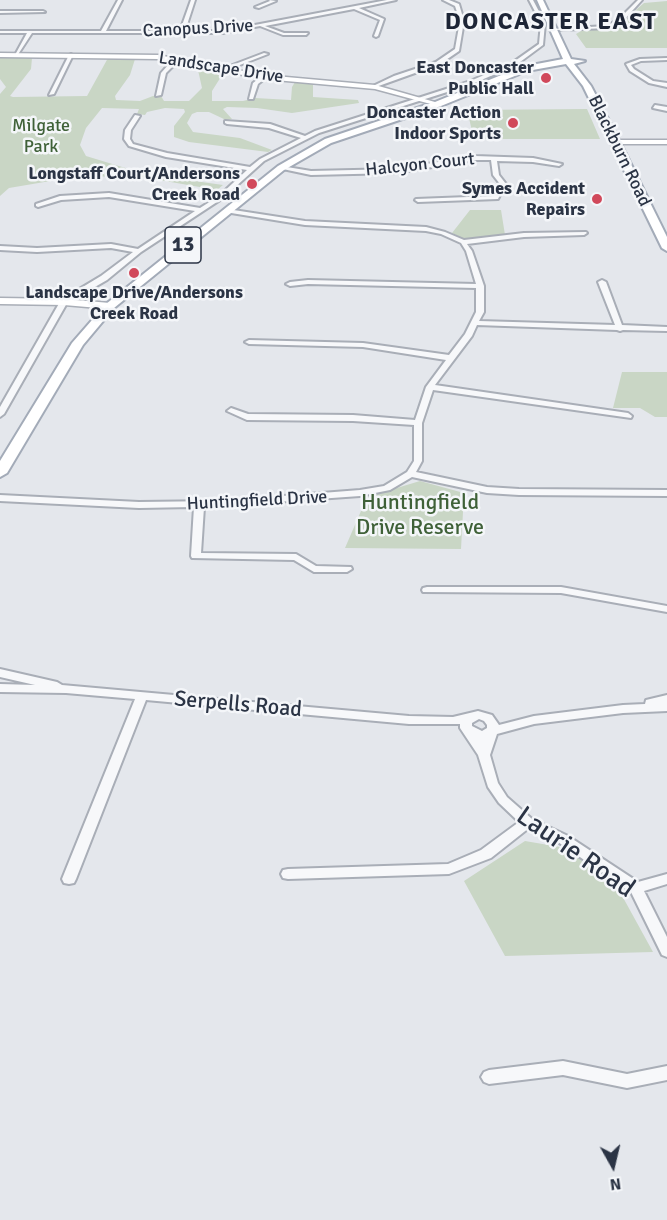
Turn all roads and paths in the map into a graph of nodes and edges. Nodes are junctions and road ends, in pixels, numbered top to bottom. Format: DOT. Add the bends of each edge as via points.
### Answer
graph roads {
  1 [pos="120,0"];
  2 [pos="193,0"];
  3 [pos="271,0"];
  4 [pos="365,0"];
  5 [pos="394,0"];
  6 [pos="445,0"];
  7 [pos="531,0"];
  8 [pos="540,0"];
  9 [pos="549,0"];
  10 [pos="640,0"];
  11 [pos="376,4"];
  12 [pos="257,7"];
  13 [pos="356,8"];
  14 [pos="554,10"];
  15 [pos="0,12"];
  16 [pos="43,12"];
  17 [pos="560,20"];
  18 [pos="262,26"];
  19 [pos="555,29"];
  20 [pos="565,29"];
  21 [pos="0,32"];
  22 [pos="30,32"];
  23 [pos="103,32"];
  24 [pos="182,32"];
  25 [pos="306,34"];
  26 [pos="376,36"];
  27 [pos="570,38"];
  28 [pos="266,54"];
  29 [pos="0,55"];
  30 [pos="17,55"];
  31 [pos="71,55"];
  32 [pos="566,57"];
  33 [pos="667,59"];
  34 [pos="180,60"];
  35 [pos="225,69"];
  36 [pos="524,69"];
  37 [pos="264,76"];
  38 [pos="667,85"];
  39 [pos="375,87"];
  40 [pos="587,87"];
  41 [pos="51,93"];
  42 [pos="158,95"];
  43 [pos="251,98"];
  44 [pos="422,98"];
  45 [pos="438,104"];
  46 [pos="655,107"];
  47 [pos="667,109"];
  48 [pos="137,116"];
  49 [pos="227,122"];
  50 [pos="306,138"];
  51 [pos="616,142"];
  52 [pos="667,142"];
  53 [pos="494,159"];
  54 [pos="559,164"];
  55 [pos="281,168"];
  56 [pos="249,169"];
  57 [pos="418,200"];
  58 [pos="38,204"];
  59 [pos="199,210"];
  60 [pos="227,211"];
  61 [pos="663,232"];
  62 [pos="584,233"];
  63 [pos="463,242"];
  64 [pos="0,248"];
  65 [pos="667,248"];
  66 [pos="139,251"];
  67 [pos="602,282"];
  68 [pos="290,284"];
  69 [pos="480,286"];
  70 [pos="0,301"];
  71 [pos="64,302"];
  72 [pos="110,306"];
  73 [pos="476,322"];
  74 [pos="620,329"];
  75 [pos="667,329"];
  76 [pos="249,342"];
  77 [pos="450,358"];
  78 [pos="430,387"];
  79 [pos="231,411"];
  80 [pos="0,414"];
  81 [pos="628,416"];
  82 [pos="418,423"];
  83 [pos="0,473"];
  84 [pos="411,474"];
  85 [pos="667,494"];
  86 [pos="0,498"];
  87 [pos="199,505"];
  88 [pos="347,568"];
  89 [pos="427,590"];
  90 [pos="667,609"];
  91 [pos="0,673"];
  92 [pos="0,688"];
  93 [pos="66,689"];
  94 [pos="142,696"];
  95 [pos="667,699"];
  96 [pos="667,707"];
  97 [pos="623,709"];
  98 [pos="488,718"];
  99 [pos="534,720"];
  100 [pos="469,726"];
  101 [pos="491,731"];
  102 [pos="484,755"];
  103 [pos="528,822"];
  104 [pos="288,874"];
  105 [pos="69,879"];
  106 [pos="667,879"];
  107 [pos="636,888"];
  108 [pos="667,951"];
  109 [pos="667,1073"];
  110 [pos="489,1077"];
  1 -- 23 [label="street"];
  2 -- 24 [label="street"];
  3 -- 12 [label="street" via="274,1"];
  4 -- 11 [label="street"];
  5 -- 11 [label="street, Canopus Drive"];
  6 -- 39 [label="street" via="457,5 462,21 457,50 438,63"];
  7 -- 44 [label="street" via="543,23 541,45 513,64"];
  8 -- 19 [label="main road, Blackburn Road"];
  9 -- 14 [label="main road"];
  10 -- 20 [label="street" via="614,25"];
  11 -- 13 [label="street, Canopus Drive"];
  13 -- 18 [label="street, Canopus Drive"];
  13 -- 26 [label="street" via="382,19"];
  15 -- 16 [label="street"];
  17 -- 20 [label="main road"];
  18 -- 24 [label="street, Canopus Drive" via="223,32"];
  18 -- 25 [label="street" via="283,34"];
  19 -- 20 [label="street"];
  19 -- 32 [label="main road, Blackburn Road"];
  20 -- 27 [label="main road"];
  21 -- 22 [label="street, Canopus Drive"];
  22 -- 23 [label="street, Canopus Drive"];
  22 -- 30 [label="street"];
  23 -- 24 [label="street, Canopus Drive"];
  28 -- 35 [label="street"];
  29 -- 30 [label="street, Landscape Drive"];
  30 -- 31 [label="street, Landscape Drive"];
  31 -- 34 [label="street, Landscape Drive"];
  31 -- 41 [label="street"];
  32 -- 36 [label="main road, 13"];
  32 -- 36 [label="main road, 13" via="538,61"];
  32 -- 40 [label="main road, Blackburn Road"];
  32 -- 40 [label="main road, Blackburn Road / 13" via="580,58"];
  33 -- 38 [label="street" via="628,64 651,82"];
  34 -- 35 [label="street, Landscape Drive"];
  34 -- 42 [label="street" via="164,73"];
  35 -- 37 [label="street, Landscape Drive"];
  36 -- 45 [label="main road, 13"];
  37 -- 39 [label="street, Landscape Drive"];
  37 -- 43 [label="street" via="256,83"];
  39 -- 44 [label="street, Landscape Drive"];
  40 -- 51 [label="main road, Blackburn Road"];
  44 -- 45 [label="street, Landscape Drive"];
  44 -- 50 [label="street"];
  45 -- 55 [label="main road, 13" via="328,141"];
  46 -- 47 [label="street"];
  48 -- 56 [label="street" via="128,130 131,145"];
  49 -- 50 [label="street" via="270,126"];
  50 -- 56 [label="street"];
  51 -- 52 [label="street"];
  51 -- 61 [label="main road, Blackburn Road"];
  53 -- 54 [label="street, Halcyon Court"];
  53 -- 55 [label="street, Halcyon Court" via="396,171 311,173"];
  53 -- 57 [label="street" via="496,175 503,184 502,193 496,198"];
  55 -- 60 [label="main road, 13"];
  56 -- 59 [label="street" via="221,197"];
  58 -- 59 [label="street" via="60,198 109,195"];
  59 -- 66 [label="street"];
  60 -- 63 [label="street" via="305,223 426,229"];
  60 -- 72 [label="main road, 13"];
  61 -- 65 [label="main road, Blackburn Road"];
  62 -- 63 [label="street"];
  63 -- 69 [label="street"];
  64 -- 66 [label="street" via="111,246"];
  66 -- 71 [label="street"];
  67 -- 74 [label="street"];
  68 -- 69 [label="street"];
  69 -- 73 [label="street"];
  70 -- 71 [label="street"];
  71 -- 72 [label="street"];
  71 -- 80 [label="street"];
  72 -- 83 [label="main road, 13" via="78,343"];
  73 -- 74 [label="street"];
  73 -- 77 [label="street"];
  74 -- 75 [label="street"];
  76 -- 77 [label="street" via="363,345"];
  77 -- 78 [label="street"];
  78 -- 81 [label="street"];
  78 -- 82 [label="street"];
  79 -- 82 [label="street" via="247,417"];
  82 -- 84 [label="street" via="418,461"];
  84 -- 85 [label="street" via="487,490"];
  84 -- 87 [label="street, Huntingfield Drive" via="387,488 360,493"];
  86 -- 87 [label="street, Huntingfield Drive"];
  87 -- 88 [label="street" via="196,556 296,556 314,569"];
  89 -- 90 [label="street" via="561,590"];
  91 -- 93 [label="street, Serpells Road"];
  92 -- 93 [label="street, Serpells Road"];
  93 -- 94 [label="street, Serpells Road"];
  94 -- 100 [label="street, Serpells Road"];
  94 -- 105 [label="street"];
  95 -- 97 [label="street"];
  96 -- 97 [label="street"];
  97 -- 99 [label="street"];
  98 -- 99 [label="street"];
  98 -- 100 [label="street" via="478,715"];
  98 -- 101 [label="street" via="493,724"];
  99 -- 101 [label="street"];
  100 -- 101 [label="street" via="480,735"];
  100 -- 102 [label="street, Laurie Road"];
  101 -- 102 [label="street"];
  102 -- 103 [label="street, Laurie Road" via="489,778 498,794"];
  103 -- 104 [label="street" via="486,854 449,869"];
  103 -- 107 [label="street, Laurie Road" via="563,839"];
  106 -- 107 [label="street"];
  107 -- 108 [label="street, Laurie Road"];
  109 -- 110 [label="street" via="627,1081 563,1068"];
}
